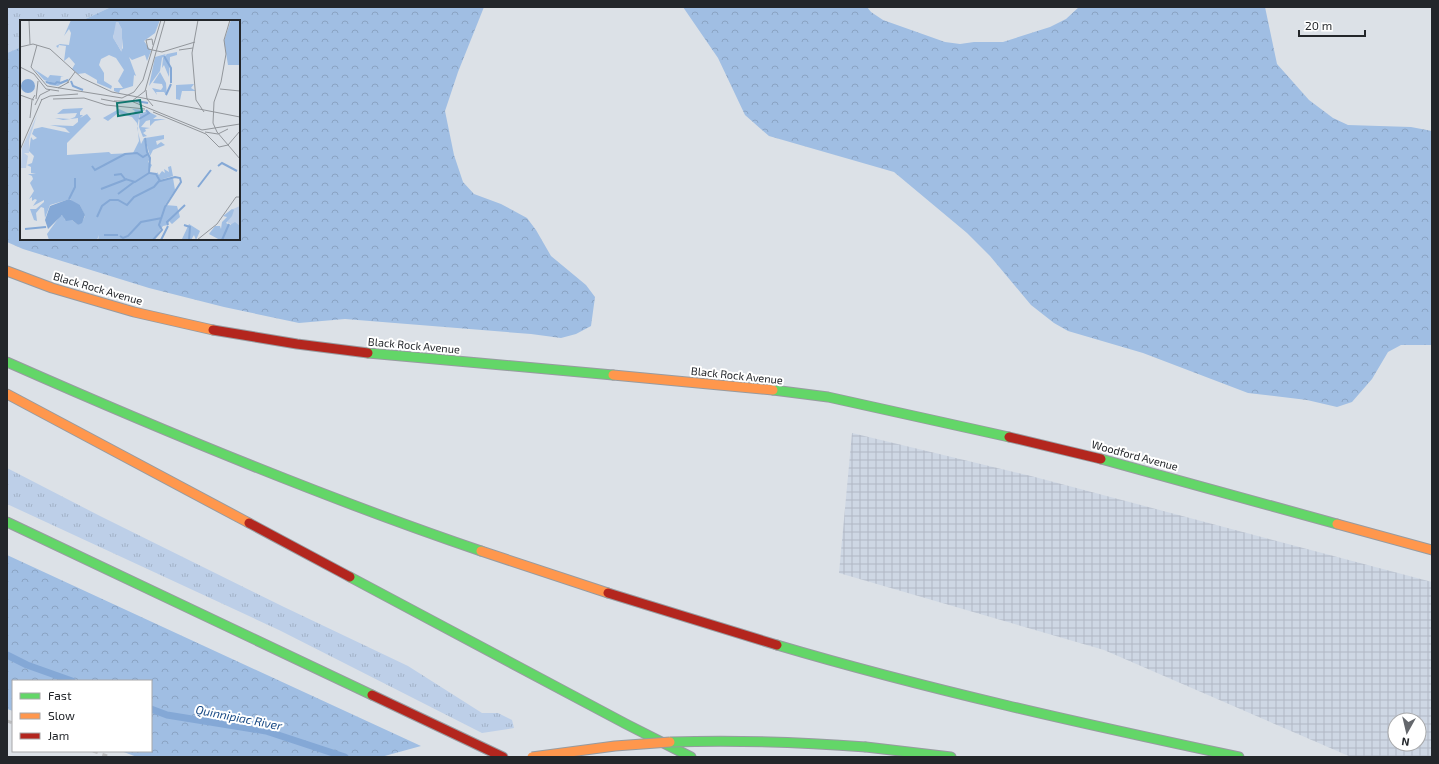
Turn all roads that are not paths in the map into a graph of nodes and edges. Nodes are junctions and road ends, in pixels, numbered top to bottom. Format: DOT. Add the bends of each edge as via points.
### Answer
graph roads {
  1 [pos="7,271"];
  2 [pos="7,362"];
  3 [pos="7,394"];
  4 [pos="828,397"];
  5 [pos="7,522"];
  6 [pos="1432,550"];
  7 [pos="503,757"];
  8 [pos="532,757"];
  9 [pos="692,757"];
  10 [pos="951,757"];
  11 [pos="1239,757"];
  1 -- 4 [label="main road, Black Rock Avenue" via="52,288 134,312 217,332 373,354"];
  2 -- 11 [label="main road" via="302,487 603,592 871,672"];
  3 -- 9 [label="main road"];
  4 -- 6 [label="main road, Woodford Avenue" via="1107,460"];
  5 -- 7 [label="main road"];
  8 -- 10 [label="main road, bridge" via="595,748 706,740 816,743"];
}
